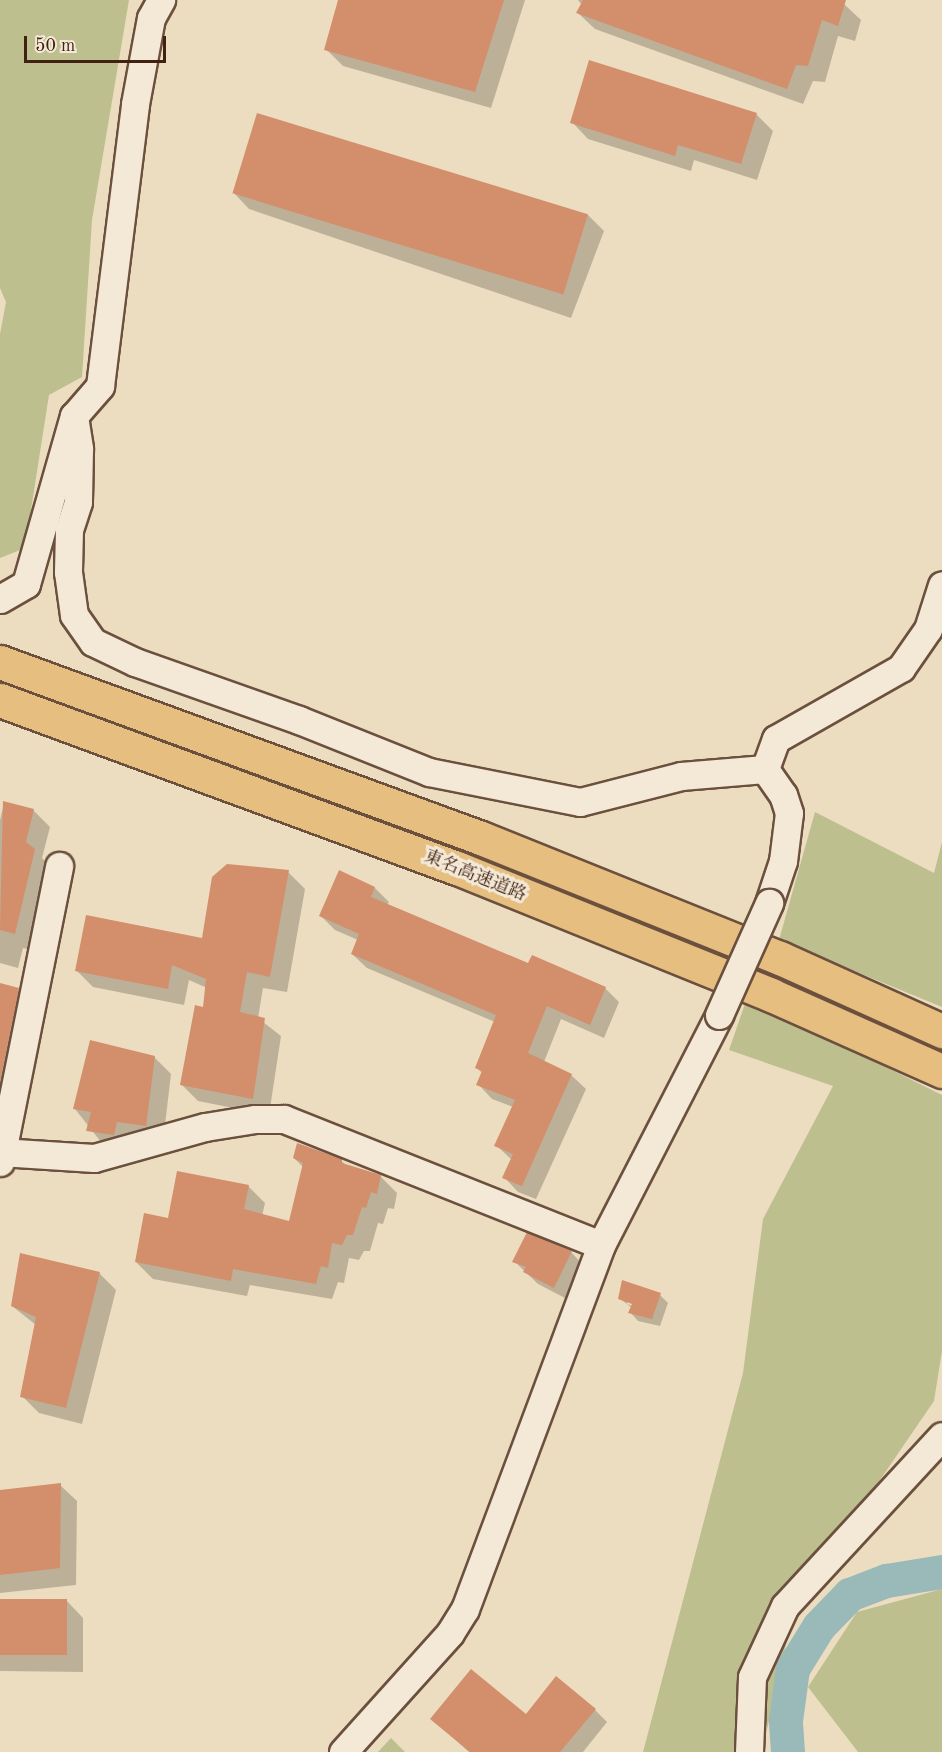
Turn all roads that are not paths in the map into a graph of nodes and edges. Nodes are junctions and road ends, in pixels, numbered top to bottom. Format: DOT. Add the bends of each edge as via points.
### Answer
graph roads {
  1 [pos="161,0"];
  2 [pos="74,416"];
  3 [pos="942,585"];
  4 [pos="0,599"];
  5 [pos="935,627"];
  6 [pos="0,662"];
  7 [pos="0,700"];
  8 [pos="765,769"];
  9 [pos="59,866"];
  10 [pos="933,1027"];
  11 [pos="942,1071"];
  12 [pos="1,1155"];
  13 [pos="601,1245"];
  14 [pos="942,1436"];
  15 [pos="343,1752"];
  16 [pos="749,1752"];
  1 -- 2 [label="street" via="151,18 135,104 100,386"];
  2 -- 4 [label="street" via="26,584"];
  2 -- 8 [label="street" via="79,449 78,502 69,530 68,572 75,615 93,642 135,662 299,720 429,772 580,802 681,776"];
  3 -- 5 [label="street"];
  5 -- 8 [label="street" via="901,668 776,739"];
  6 -- 10 [label="highway, 東名高速道路" via="481,838 780,958"];
  7 -- 11 [label="highway, 東名高速道路" via="457,868"];
  8 -- 13 [label="street, bridge" via="783,795 789,813 783,861 769,903 719,1015"];
  9 -- 12 [label="street"];
  12 -- 13 [label="street" via="94,1158 205,1127 284,1119"];
  13 -- 15 [label="street" via="465,1609 450,1633"];
  14 -- 16 [label="street" via="785,1606 752,1677"];
}
